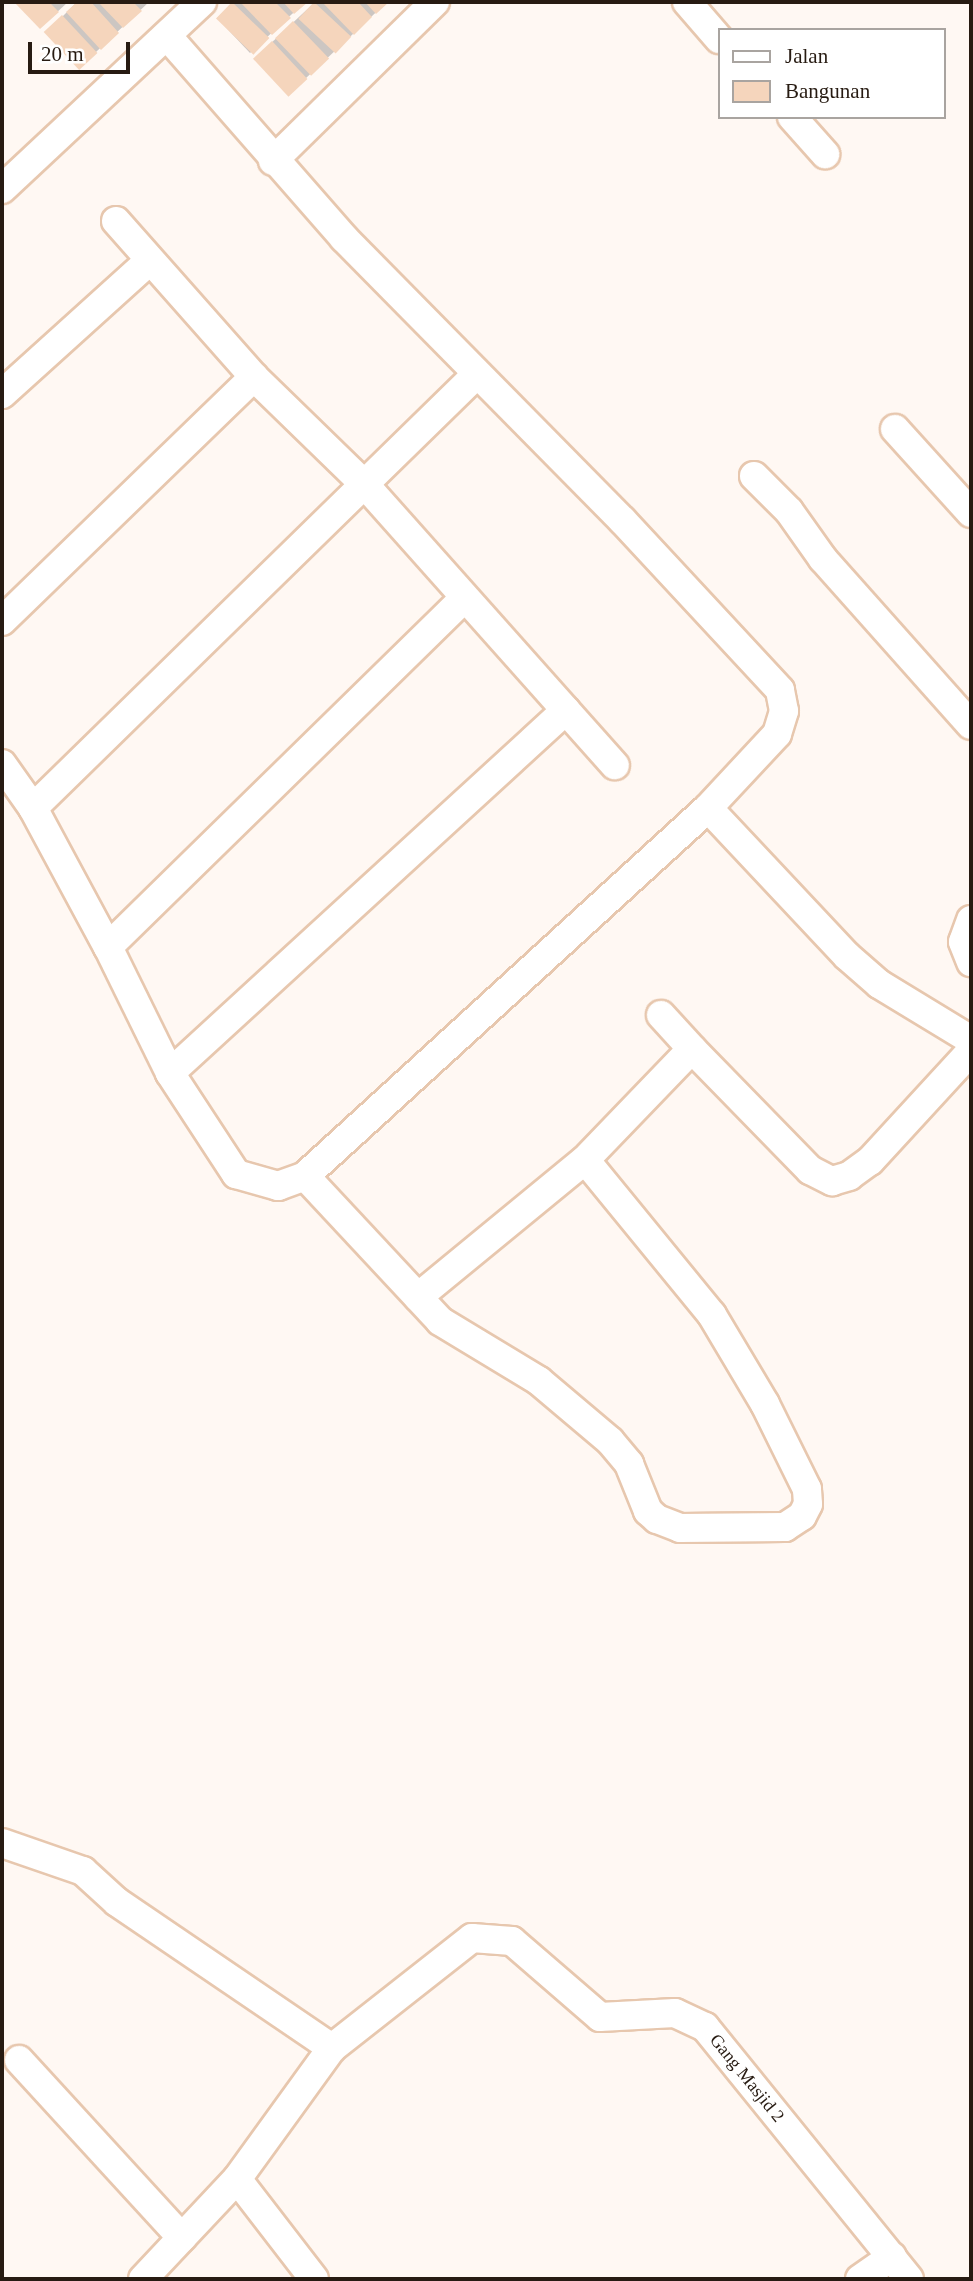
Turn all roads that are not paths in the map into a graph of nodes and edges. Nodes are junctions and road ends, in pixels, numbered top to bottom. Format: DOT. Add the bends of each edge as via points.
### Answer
graph roads {
  1 [pos="202,2"];
  2 [pos="435,2"];
  3 [pos="687,2"];
  4 [pos="167,36"];
  5 [pos="718,38"];
  6 [pos="794,119"];
  7 [pos="825,154"];
  8 [pos="273,161"];
  9 [pos="2,189"];
  10 [pos="116,221"];
  11 [pos="149,261"];
  12 [pos="476,375"];
  13 [pos="254,377"];
  14 [pos="2,394"];
  15 [pos="895,429"];
  16 [pos="754,476"];
  17 [pos="366,486"];
  18 [pos="971,513"];
  19 [pos="465,598"];
  20 [pos="2,621"];
  21 [pos="566,710"];
  22 [pos="971,725"];
  23 [pos="2,764"];
  24 [pos="615,765"];
  25 [pos="33,808"];
  26 [pos="708,808"];
  27 [pos="971,920"];
  28 [pos="108,947"];
  29 [pos="971,962"];
  30 [pos="661,1015"];
  31 [pos="971,1040"];
  32 [pos="692,1049"];
  33 [pos="971,1051"];
  34 [pos="170,1073"];
  35 [pos="585,1160"];
  36 [pos="305,1176"];
  37 [pos="418,1297"];
  38 [pos="2,1843"];
  39 [pos="332,2048"];
  40 [pos="19,2060"];
  41 [pos="237,2179"];
  42 [pos="182,2238"];
  43 [pos="892,2257"];
  44 [pos="142,2279"];
  45 [pos="314,2279"];
  46 [pos="860,2279"];
  47 [pos="909,2279"];
  1 -- 4 [label="street"];
  2 -- 8 [label="street"];
  3 -- 5 [label="street"];
  4 -- 8 [label="street"];
  4 -- 9 [label="street"];
  6 -- 7 [label="street"];
  8 -- 12 [label="street"];
  10 -- 11 [label="street"];
  11 -- 13 [label="street"];
  11 -- 14 [label="street"];
  12 -- 17 [label="street"];
  12 -- 26 [label="street" via="622,520 780,690 784,711 777,734"];
  13 -- 17 [label="street"];
  13 -- 20 [label="street"];
  15 -- 18 [label="street"];
  16 -- 22 [label="street" via="789,510 823,559"];
  17 -- 19 [label="street"];
  17 -- 25 [label="street"];
  19 -- 21 [label="street"];
  19 -- 28 [label="street"];
  21 -- 24 [label="street"];
  21 -- 34 [label="street"];
  23 -- 25 [label="street"];
  25 -- 28 [label="street"];
  26 -- 31 [label="street" via="847,956 879,984"];
  26 -- 36 [label="street"];
  27 -- 29 [label="street" via="963,942"];
  28 -- 34 [label="street"];
  30 -- 32 [label="street"];
  32 -- 33 [label="street" via="810,1170 832,1181 849,1177 870,1161"];
  32 -- 35 [label="street"];
  34 -- 36 [label="street" via="236,1174 278,1186"];
  35 -- 37 [label="street"];
  35 -- 37 [label="street" via="712,1315 739,1357 807,1489 808,1504 802,1516 785,1527 680,1528 657,1519 648,1511 629,1464 610,1441 539,1381 440,1321"];
  36 -- 37 [label="street"];
  38 -- 39 [label="street" via="83,1871 117,1902"];
  39 -- 41 [label="street, Gang Masjid 2"];
  39 -- 43 [label="street, Gang Masjid 2" via="472,1938 512,1941 600,2017 675,2013 705,2027"];
  40 -- 42 [label="street"];
  41 -- 42 [label="street, Gang Masjid 2"];
  41 -- 45 [label="street"];
  42 -- 44 [label="street, Gang Masjid 2"];
  43 -- 46 [label="street"];
  43 -- 47 [label="street, Gang Masjid 2"];
}
